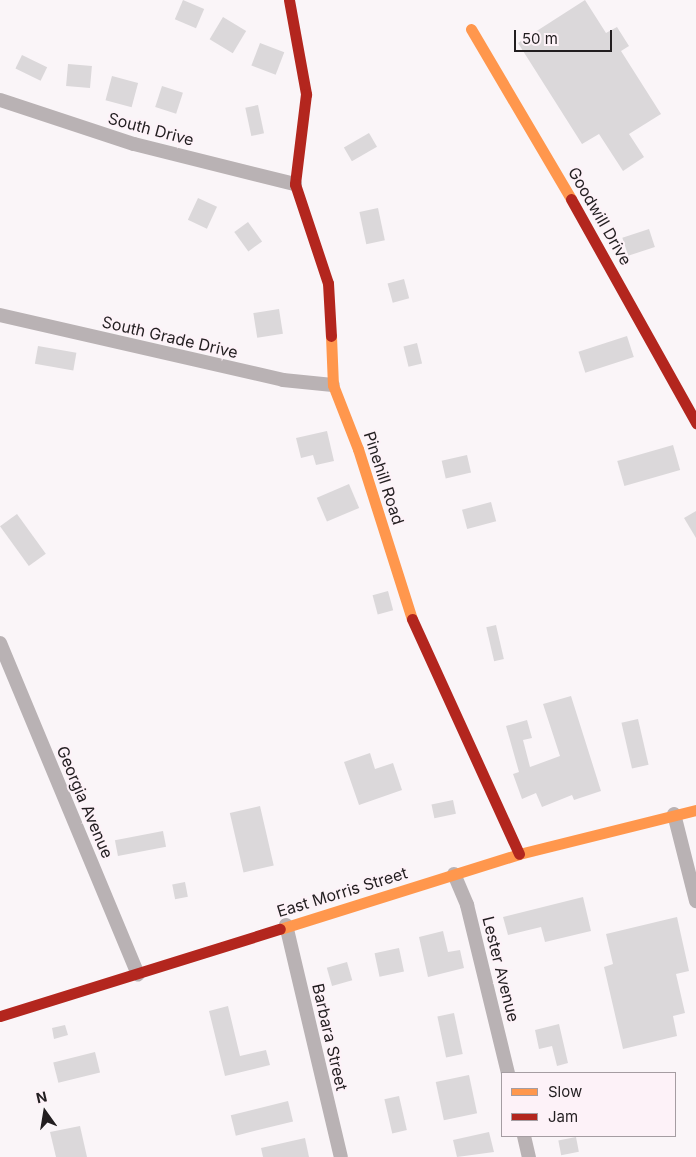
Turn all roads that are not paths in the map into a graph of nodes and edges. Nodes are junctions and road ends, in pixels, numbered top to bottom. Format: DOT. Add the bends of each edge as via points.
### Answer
graph roads {
  1 [pos="289,0"];
  2 [pos="471,29"];
  3 [pos="0,100"];
  4 [pos="295,184"];
  5 [pos="0,315"];
  6 [pos="333,385"];
  7 [pos="696,423"];
  8 [pos="1,648"];
  9 [pos="696,810"];
  10 [pos="674,814"];
  11 [pos="519,854"];
  12 [pos="454,874"];
  13 [pos="696,902"];
  14 [pos="286,925"];
  15 [pos="138,974"];
  16 [pos="0,1016"];
  17 [pos="508,1072"];
  18 [pos="524,1137"];
  19 [pos="341,1157"];
  20 [pos="529,1157"];
  1 -- 4 [label="street, Pinehill Road" via="306,94"];
  2 -- 7 [label="street, Goodwill Drive" via="589,229"];
  3 -- 4 [label="street, South Drive" via="134,144"];
  4 -- 6 [label="street, Pinehill Road" via="328,284"];
  5 -- 6 [label="street, South Grade Drive" via="283,380"];
  6 -- 11 [label="street, Pinehill Road" via="358,449 413,623"];
  8 -- 15 [label="street, Georgia Avenue"];
  9 -- 10 [label="street, East Morris Street"];
  10 -- 11 [label="street, East Morris Street"];
  10 -- 13 [label="street"];
  11 -- 12 [label="street, East Morris Street"];
  12 -- 14 [label="street, East Morris Street"];
  12 -- 17 [label="street, Lester Avenue" via="467,905"];
  14 -- 15 [label="street, East Morris Street"];
  14 -- 19 [label="street, Barbara Street"];
  15 -- 16 [label="street, East Morris Street"];
  18 -- 20 [label="street"];
}
